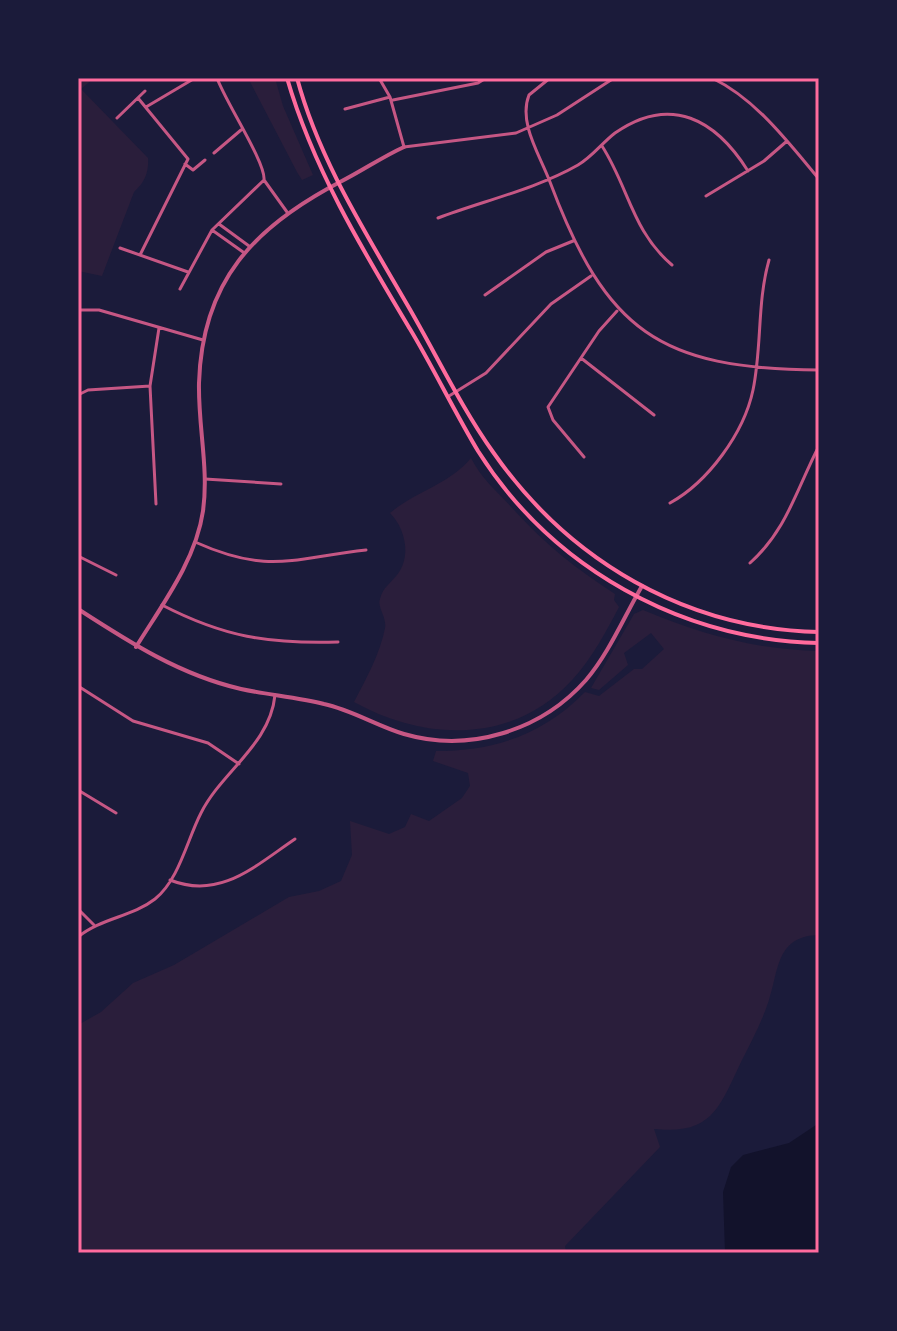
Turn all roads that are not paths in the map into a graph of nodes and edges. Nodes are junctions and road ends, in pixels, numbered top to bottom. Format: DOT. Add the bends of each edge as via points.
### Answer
graph roads {
  1 [pos="195,78"];
  2 [pos="217,78"];
  3 [pos="287,78"];
  4 [pos="297,78"];
  5 [pos="379,78"];
  6 [pos="486,78"];
  7 [pos="550,78"];
  8 [pos="614,78"];
  9 [pos="712,78"];
  10 [pos="145,91"];
  11 [pos="138,98"];
  12 [pos="391,99"];
  13 [pos="146,107"];
  14 [pos="345,109"];
  15 [pos="117,118"];
  16 [pos="529,128"];
  17 [pos="241,129"];
  18 [pos="787,141"];
  19 [pos="601,145"];
  20 [pos="404,147"];
  21 [pos="214,153"];
  22 [pos="205,160"];
  23 [pos="185,164"];
  24 [pos="748,171"];
  25 [pos="548,177"];
  26 [pos="819,179"];
  27 [pos="264,180"];
  28 [pos="339,183"];
  29 [pos="329,187"];
  30 [pos="706,196"];
  31 [pos="287,212"];
  32 [pos="438,218"];
  33 [pos="218,223"];
  34 [pos="212,230"];
  35 [pos="573,241"];
  36 [pos="249,246"];
  37 [pos="120,248"];
  38 [pos="243,252"];
  39 [pos="140,255"];
  40 [pos="769,260"];
  41 [pos="672,265"];
  42 [pos="188,272"];
  43 [pos="592,276"];
  44 [pos="180,289"];
  45 [pos="485,295"];
  46 [pos="78,310"];
  47 [pos="618,310"];
  48 [pos="159,328"];
  49 [pos="203,340"];
  50 [pos="581,358"];
  51 [pos="754,369"];
  52 [pos="819,370"];
  53 [pos="150,386"];
  54 [pos="457,390"];
  55 [pos="78,395"];
  56 [pos="449,396"];
  57 [pos="654,415"];
  58 [pos="819,446"];
  59 [pos="584,457"];
  60 [pos="204,479"];
  61 [pos="281,484"];
  62 [pos="670,503"];
  63 [pos="156,504"];
  64 [pos="195,542"];
  65 [pos="366,550"];
  66 [pos="78,556"];
  67 [pos="750,563"];
  68 [pos="116,575"];
  69 [pos="642,586"];
  70 [pos="636,596"];
  71 [pos="162,605"];
  72 [pos="78,609"];
  73 [pos="819,632"];
  74 [pos="338,642"];
  75 [pos="819,643"];
  76 [pos="136,647"];
  77 [pos="78,686"];
  78 [pos="275,695"];
  79 [pos="239,764"];
  80 [pos="78,790"];
  81 [pos="116,813"];
  82 [pos="295,839"];
  83 [pos="170,880"];
  84 [pos="78,909"];
  85 [pos="94,925"];
  86 [pos="78,937"];
  1 -- 13 [label="street"];
  2 -- 17 [label="street"];
  3 -- 29 [label="main road"];
  4 -- 28 [label="main road"];
  5 -- 12 [label="street"];
  6 -- 12 [label="street"];
  7 -- 16 [label="street" via="529,95"];
  8 -- 16 [label="street"];
  9 -- 18 [label="street" via="735,91"];
  10 -- 11 [label="street"];
  11 -- 13 [label="street"];
  11 -- 15 [label="street"];
  12 -- 14 [label="street"];
  12 -- 20 [label="street"];
  13 -- 23 [label="street" via="187,153"];
  16 -- 20 [label="street" via="494,138"];
  16 -- 25 [label="street"];
  17 -- 21 [label="street"];
  17 -- 27 [label="street" via="263,166"];
  18 -- 24 [label="street"];
  18 -- 26 [label="street"];
  19 -- 24 [label="street" via="641,120 685,116 719,132"];
  19 -- 25 [label="street" via="576,166"];
  19 -- 41 [label="street" via="618,171 646,239"];
  20 -- 28 [label="street"];
  22 -- 23 [label="street" via="193,170"];
  23 -- 39 [label="street"];
  24 -- 30 [label="street"];
  25 -- 32 [label="street"];
  25 -- 35 [label="street"];
  27 -- 31 [label="street"];
  27 -- 33 [label="street"];
  28 -- 29 [label="street"];
  28 -- 54 [label="main road"];
  29 -- 31 [label="street"];
  29 -- 56 [label="main road"];
  31 -- 36 [label="street"];
  33 -- 34 [label="street"];
  33 -- 36 [label="street"];
  34 -- 38 [label="street"];
  34 -- 42 [label="street"];
  35 -- 43 [label="street"];
  35 -- 45 [label="street" via="546,252"];
  36 -- 38 [label="street"];
  37 -- 39 [label="street"];
  38 -- 49 [label="street" via="220,291"];
  39 -- 42 [label="street"];
  40 -- 51 [label="street"];
  42 -- 44 [label="street"];
  43 -- 47 [label="street"];
  43 -- 54 [label="street" via="551,304 501,360"];
  46 -- 48 [label="street" via="99,310"];
  47 -- 50 [label="street"];
  47 -- 51 [label="street" via="683,352"];
  48 -- 49 [label="street"];
  48 -- 53 [label="street"];
  49 -- 60 [label="street" via="199,384"];
  50 -- 57 [label="street"];
  50 -- 59 [label="street" via="548,407"];
  51 -- 52 [label="street"];
  51 -- 62 [label="street" via="744,417 694,489"];
  53 -- 55 [label="street"];
  53 -- 63 [label="street"];
  54 -- 56 [label="street"];
  54 -- 69 [label="main road" via="491,449 538,510 594,558"];
  56 -- 70 [label="main road" via="479,451 531,517 575,557"];
  58 -- 67 [label="street" via="786,522"];
  60 -- 61 [label="street"];
  60 -- 64 [label="street"];
  64 -- 65 [label="street" via="230,556 274,564"];
  64 -- 71 [label="street"];
  66 -- 68 [label="street"];
  69 -- 70 [label="street"];
  69 -- 73 [label="main road" via="720,619"];
  70 -- 75 [label="main road" via="730,632"];
  70 -- 78 [label="street" via="581,685 543,716 499,735 450,741 424,738 330,705"];
  71 -- 74 [label="street" via="233,636"];
  71 -- 76 [label="street"];
  72 -- 76 [label="street"];
  76 -- 78 [label="street" via="206,678"];
  77 -- 79 [label="street" via="133,721 208,743"];
  78 -- 79 [label="street" via="269,719"];
  79 -- 83 [label="street" via="207,802"];
  80 -- 81 [label="street"];
  82 -- 83 [label="street" via="221,885 197,888"];
  83 -- 85 [label="street" via="144,906"];
  84 -- 85 [label="street"];
  85 -- 86 [label="street"];
}
